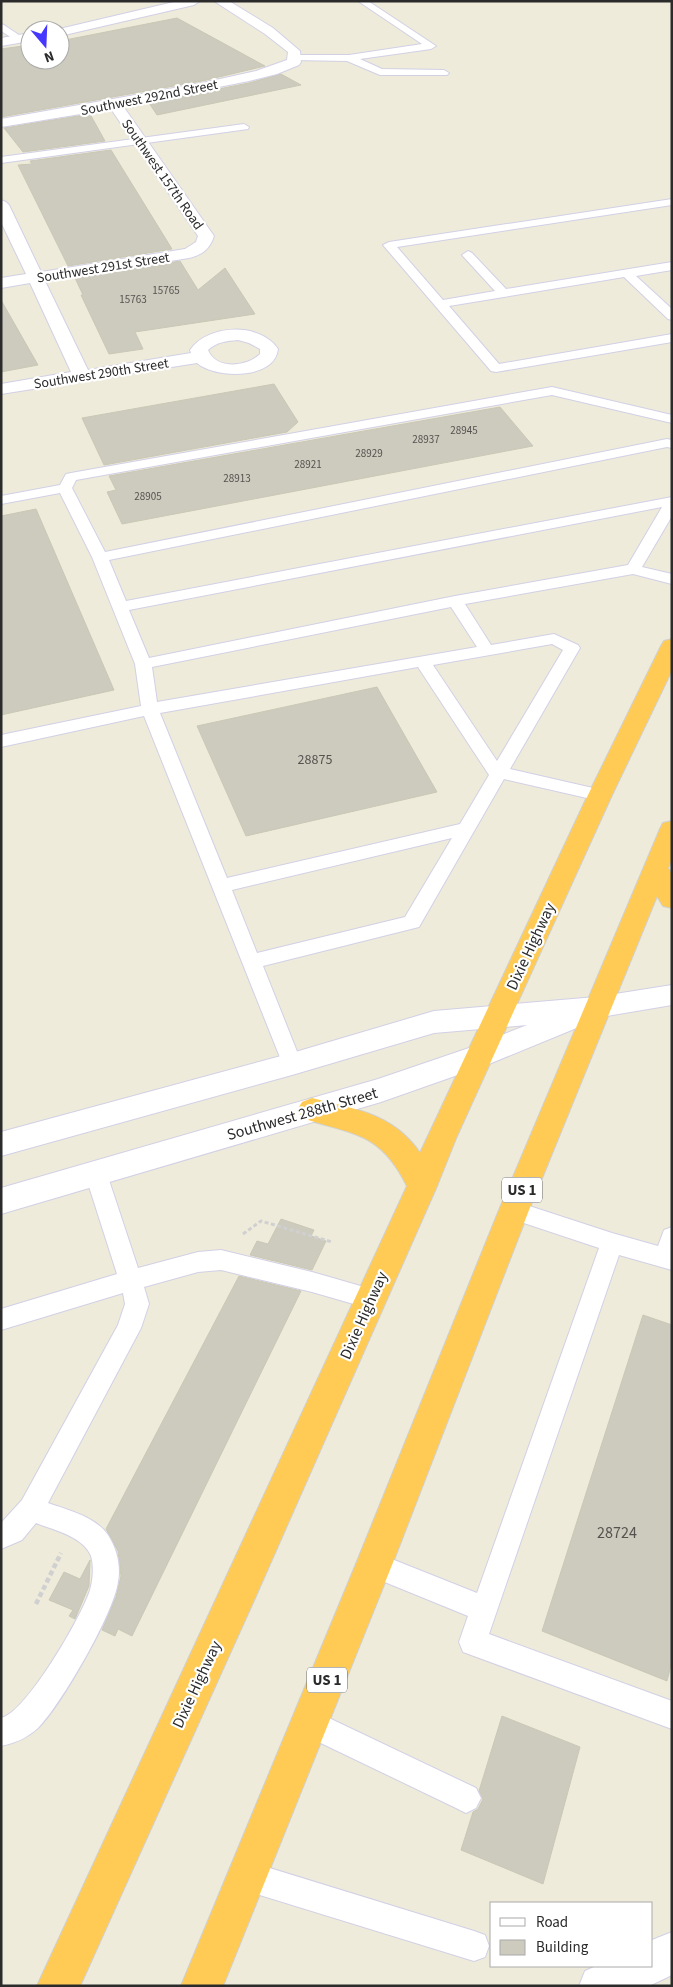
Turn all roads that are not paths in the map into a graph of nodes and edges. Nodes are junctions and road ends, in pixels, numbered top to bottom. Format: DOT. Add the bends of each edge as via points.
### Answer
graph roads {
  1 [pos="194,1"];
  2 [pos="220,1"];
  3 [pos="362,1"];
  4 [pos="1,27"];
  5 [pos="70,30"];
  6 [pos="20,36"];
  7 [pos="20,39"];
  8 [pos="1,42"];
  9 [pos="349,58"];
  10 [pos="294,60"];
  11 [pos="444,73"];
  12 [pos="115,105"];
  13 [pos="1,122"];
  14 [pos="244,126"];
  15 [pos="140,141"];
  16 [pos="1,160"];
  17 [pos="672,202"];
  18 [pos="1,205"];
  19 [pos="203,244"];
  20 [pos="468,255"];
  21 [pos="672,266"];
  22 [pos="627,274"];
  23 [pos="36,278"];
  24 [pos="1,283"];
  25 [pos="504,294"];
  26 [pos="440,304"];
  27 [pos="672,316"];
  28 [pos="672,338"];
  29 [pos="200,357"];
  30 [pos="82,376"];
  31 [pos="1,390"];
  32 [pos="672,419"];
  33 [pos="672,444"];
  34 [pos="66,488"];
  35 [pos="1,500"];
  36 [pos="672,502"];
  37 [pos="100,557"];
  38 [pos="633,569"];
  39 [pos="672,579"];
  40 [pos="455,601"];
  41 [pos="119,607"];
  42 [pos="672,646"];
  43 [pos="487,651"];
  44 [pos="423,662"];
  45 [pos="143,664"];
  46 [pos="150,709"];
  47 [pos="1,742"];
  48 [pos="499,774"];
  49 [pos="600,795"];
  50 [pos="468,828"];
  51 [pos="672,829"];
  52 [pos="656,869"];
  53 [pos="221,886"];
  54 [pos="672,899"];
  55 [pos="251,962"];
  56 [pos="672,995"];
  57 [pos="596,1008"];
  58 [pos="497,1018"];
  59 [pos="479,1056"];
  60 [pos="292,1064"];
  61 [pos="312,1110"];
  62 [pos="1,1144"];
  63 [pos="96,1174"];
  64 [pos="422,1186"];
  65 [pos="1,1201"];
  66 [pos="514,1210"];
  67 [pos="612,1242"];
  68 [pos="670,1251"];
  69 [pos="131,1281"];
  70 [pos="371,1299"];
  71 [pos="1,1320"];
  72 [pos="31,1509"];
  73 [pos="1,1536"];
  74 [pos="374,1566"];
  75 [pos="484,1609"];
  76 [pos="672,1715"];
  77 [pos="310,1723"];
  78 [pos="1,1732"];
  79 [pos="466,1798"];
  80 [pos="247,1876"];
  81 [pos="474,1946"];
  82 [pos="672,1953"];
  83 [pos="653,1962"];
  84 [pos="642,1967"];
  85 [pos="58,1986"];
  86 [pos="202,1986"];
  87 [pos="600,1986"];
  1 -- 5 [label="street"];
  2 -- 10 [label="street" via="269,31 294,51"];
  3 -- 9 [label="lane" via="431,46"];
  4 -- 6 [label="lane"];
  7 -- 8 [label="street"];
  9 -- 10 [label="lane"];
  9 -- 11 [label="lane" via="380,72"];
  10 -- 12 [label="street, Southwest 292nd Street" via="282,68"];
  12 -- 13 [label="street, Southwest 292nd Street"];
  12 -- 15 [label="street, Southwest 157th Road"];
  14 -- 15 [label="lane"];
  15 -- 16 [label="lane"];
  15 -- 19 [label="street, Southwest 157th Road" via="206,236"];
  17 -- 26 [label="lane" via="389,245"];
  18 -- 23 [label="street"];
  19 -- 23 [label="street, Southwest 291st Street" via="189,253"];
  20 -- 25 [label="lane"];
  21 -- 22 [label="lane"];
  22 -- 25 [label="lane"];
  22 -- 27 [label="lane"];
  23 -- 24 [label="street, Southwest 291st Street"];
  23 -- 30 [label="street"];
  25 -- 26 [label="lane"];
  26 -- 28 [label="lane" via="496,368"];
  29 -- 30 [label="street, Southwest 290th Street"];
  30 -- 31 [label="street, Southwest 290th Street"];
  32 -- 34 [label="lane" via="552,391 71,477"];
  33 -- 37 [label="lane" via="667,442"];
  34 -- 35 [label="lane"];
  34 -- 37 [label="lane"];
  36 -- 38 [label="lane"];
  36 -- 41 [label="lane"];
  37 -- 41 [label="lane"];
  38 -- 39 [label="lane"];
  38 -- 40 [label="lane"];
  40 -- 43 [label="lane"];
  40 -- 45 [label="lane"];
  41 -- 45 [label="lane"];
  42 -- 49 [label="highway, Dixie Highway"];
  43 -- 44 [label="lane"];
  43 -- 48 [label="lane" via="554,639 572,648"];
  44 -- 46 [label="lane"];
  44 -- 48 [label="lane"];
  45 -- 46 [label="lane"];
  46 -- 47 [label="lane"];
  46 -- 53 [label="lane"];
  48 -- 49 [label="lane"];
  48 -- 50 [label="lane"];
  49 -- 58 [label="highway, Dixie Highway"];
  50 -- 53 [label="lane"];
  50 -- 55 [label="lane" via="412,922"];
  51 -- 52 [label="highway, US 1"];
  52 -- 54 [label="highway"];
  52 -- 57 [label="highway, US 1"];
  53 -- 55 [label="lane"];
  55 -- 60 [label="lane"];
  56 -- 57 [label="street, Southwest 288th Street"];
  57 -- 58 [label="street, Southwest 288th Street"];
  57 -- 59 [label="street, Southwest 288th Street"];
  57 -- 66 [label="highway, US 1"];
  58 -- 59 [label="highway, Dixie Highway"];
  58 -- 60 [label="street, Southwest 288th Street" via="434,1022"];
  59 -- 61 [label="street, Southwest 288th Street"];
  59 -- 64 [label="highway, Dixie Highway"];
  60 -- 62 [label="street, Southwest 288th Street"];
  61 -- 63 [label="street, Southwest 288th Street"];
  61 -- 64 [label="highway" via="364,1123 384,1132 396,1141 412,1162"];
  63 -- 65 [label="street, Southwest 288th Street"];
  63 -- 69 [label="lane"];
  64 -- 70 [label="highway, Dixie Highway"];
  66 -- 67 [label="lane"];
  66 -- 74 [label="highway, US 1"];
  67 -- 68 [label="lane"];
  67 -- 75 [label="lane"];
  69 -- 70 [label="lane" via="198,1262 221,1260"];
  69 -- 71 [label="lane"];
  69 -- 72 [label="lane" via="137,1304 129,1328"];
  70 -- 85 [label="highway, Dixie Highway"];
  72 -- 73 [label="lane" via="13,1531"];
  72 -- 78 [label="lane" via="92,1536 103,1553 107,1580 102,1596 45,1699 17,1728"];
  74 -- 75 [label="lane"];
  74 -- 77 [label="highway, US 1"];
  75 -- 76 [label="lane" via="473,1642"];
  77 -- 79 [label="lane"];
  77 -- 80 [label="highway, US 1"];
  80 -- 81 [label="lane"];
  80 -- 86 [label="highway, US 1"];
  82 -- 83 [label="street"];
  84 -- 87 [label="street"];
}
